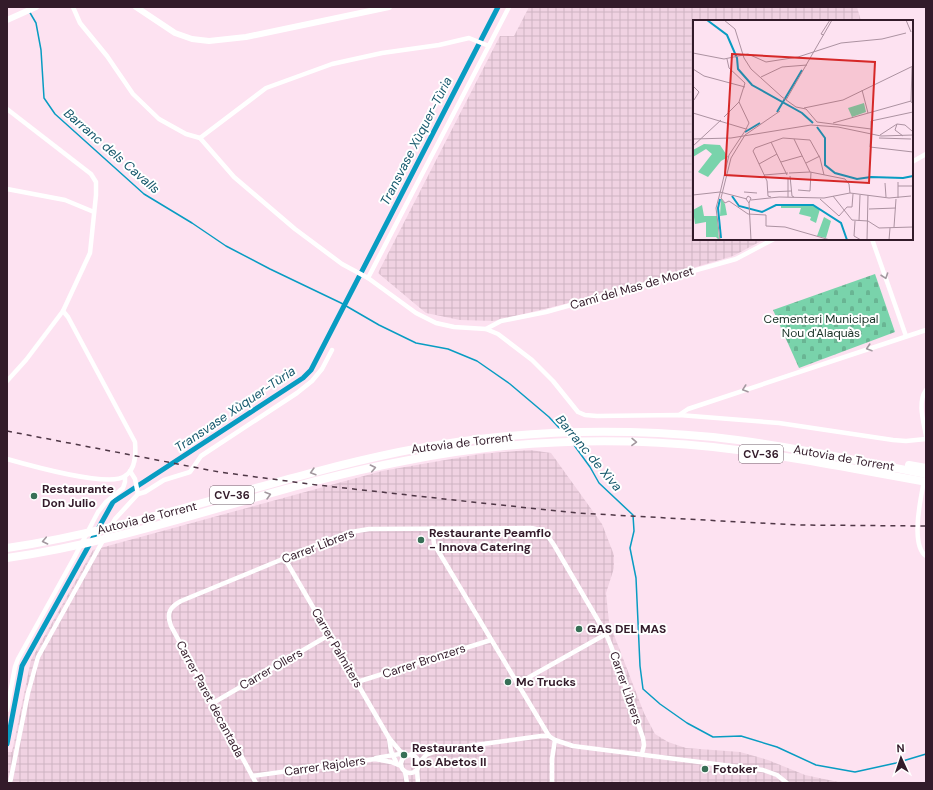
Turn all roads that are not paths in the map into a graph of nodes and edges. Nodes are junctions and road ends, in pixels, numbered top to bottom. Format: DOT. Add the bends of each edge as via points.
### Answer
graph roads {
  1 [pos="36,7"];
  2 [pos="73,7"];
  3 [pos="136,7"];
  4 [pos="389,7"];
  5 [pos="509,7"];
  6 [pos="7,20"];
  7 [pos="489,46"];
  8 [pos="7,110"];
  9 [pos="200,138"];
  10 [pos="926,154"];
  11 [pos="913,161"];
  12 [pos="7,190"];
  13 [pos="94,212"];
  14 [pos="772,240"];
  15 [pos="872,240"];
  16 [pos="368,278"];
  17 [pos="63,311"];
  18 [pos="486,329"];
  19 [pos="926,330"];
  20 [pos="906,336"];
  21 [pos="332,350"];
  22 [pos="7,381"];
  23 [pos="926,390"];
  24 [pos="679,415"];
  25 [pos="713,438"];
  26 [pos="926,438"];
  27 [pos="764,454"];
  28 [pos="7,459"];
  29 [pos="926,466"];
  30 [pos="130,471"];
  31 [pos="926,474"];
  32 [pos="125,477"];
  33 [pos="926,482"];
  34 [pos="926,487"];
  35 [pos="138,494"];
  36 [pos="432,528"];
  37 [pos="7,548"];
  38 [pos="926,556"];
  39 [pos="7,558"];
  40 [pos="285,559"];
  41 [pos="170,613"];
  42 [pos="606,634"];
  43 [pos="328,635"];
  44 [pos="491,640"];
  45 [pos="357,682"];
  46 [pos="518,684"];
  47 [pos="213,703"];
  48 [pos="7,710"];
  49 [pos="548,736"];
  50 [pos="389,738"];
  51 [pos="555,740"];
  52 [pos="390,746"];
  53 [pos="439,750"];
  54 [pos="642,754"];
  55 [pos="392,755"];
  56 [pos="383,756"];
  57 [pos="407,756"];
  58 [pos="375,759"];
  59 [pos="419,763"];
  60 [pos="399,765"];
  61 [pos="417,770"];
  62 [pos="405,772"];
  63 [pos="252,776"];
  64 [pos="10,783"];
  65 [pos="256,783"];
  66 [pos="407,783"];
  67 [pos="418,783"];
  68 [pos="552,783"];
  69 [pos="787,783"];
  1 -- 6 [label="main road"];
  2 -- 9 [label="street" via="80,22 133,94 158,119 186,134"];
  3 -- 4 [label="main road" via="175,32 209,42 246,37"];
  5 -- 7 [label="street"];
  7 -- 9 [label="street" via="470,38 332,64 266,88"];
  7 -- 16 [label="street"];
  8 -- 13 [label="street" via="91,174 96,182"];
  9 -- 16 [label="street" via="234,177 288,224 342,264"];
  10 -- 11 [label="street"];
  12 -- 13 [label="street" via="65,200"];
  13 -- 17 [label="street" via="90,253"];
  14 -- 18 [label="street, Camí del Mas de Moret" via="736,259 546,312 501,321"];
  15 -- 20 [label="street, one-way"];
  16 -- 18 [label="street" via="416,313 436,323"];
  17 -- 22 [label="street"];
  17 -- 30 [label="street" via="135,442 134,464"];
  18 -- 24 [label="street" via="498,334 532,360 578,412 597,416"];
  19 -- 20 [label="street"];
  20 -- 24 [label="street, one-way" via="688,409"];
  21 -- 35 [label="street" via="322,369 297,393 201,456 190,472 164,480"];
  23 -- 26 [label="street" via="921,404"];
  24 -- 26 [label="street" via="779,423 893,440"];
  25 -- 29 [label="highway" via="767,441"];
  25 -- 31 [label="highway, Autovia de Torrent / CV-36" via="766,444"];
  25 -- 37 [label="highway, Autovia de Torrent / CV-36, one-way" via="661,433 590,432 483,439 394,453 324,469 113,527"];
  27 -- 33 [label="highway, Autovia de Torrent / CV-36"];
  27 -- 34 [label="highway"];
  39 -- 27 [label="highway, Autovia de Torrent / CV-36, one-way" via="77,545 168,523 345,473 452,452 541,443 595,442 713,447"];
  28 -- 32 [label="street" via="74,475 107,480"];
  29 -- 38 [label="street" via="918,514 918,542 920,550"];
  30 -- 32 [label="street"];
  30 -- 35 [label="street" via="135,479"];
  32 -- 48 [label="street" via="123,488 98,512 18,659"];
  35 -- 64 [label="street" via="115,519 38,657"];
  36 -- 40 [label="street, Carrer Librers" via="361,530 329,540"];
  36 -- 42 [label="street, Carrer Librers" via="532,528 545,532"];
  36 -- 44 [label="street" via="434,544"];
  40 -- 41 [label="street, Carrer Librers" via="181,601 173,605"];
  40 -- 43 [label="street, Carrer Palmiters"];
  41 -- 47 [label="street, Carrer Paret decantada" via="171,626"];
  42 -- 46 [label="street"];
  42 -- 54 [label="street, Carrer Librers" via="643,738"];
  43 -- 45 [label="street, Carrer Palmiters"];
  43 -- 47 [label="street, Carrer Ollers"];
  44 -- 45 [label="street, Carrer Bronzers"];
  44 -- 46 [label="street"];
  45 -- 50 [label="street, Carrer Palmiters"];
  46 -- 49 [label="street"];
  47 -- 63 [label="street, Carrer Paret decantada"];
  49 -- 51 [label="street"];
  49 -- 53 [label="street, Carrer Rajolers"];
  50 -- 52 [label="street, Carrer Palmiters"];
  50 -- 57 [label="street, Carrer Palmiters"];
  51 -- 54 [label="street" via="580,747"];
  51 -- 68 [label="street"];
  52 -- 55 [label="street, Carrer Palmiters"];
  52 -- 56 [label="street"];
  53 -- 57 [label="street, Carrer Rajolers" via="429,749"];
  53 -- 59 [label="street, Carrer Rajolers" via="426,755"];
  54 -- 69 [label="street" via="763,770 777,775"];
  55 -- 56 [label="street, Carrer Rajolers"];
  55 -- 57 [label="street, Carrer Rajolers"];
  55 -- 60 [label="street, Carrer Palmiters"];
  56 -- 58 [label="street, Carrer Rajolers"];
  57 -- 59 [label="street" via="417,758"];
  57 -- 60 [label="street"];
  58 -- 60 [label="street, Carrer Rajolers"];
  58 -- 63 [label="street, Carrer Rajolers"];
  59 -- 61 [label="street"];
  60 -- 62 [label="street"];
  61 -- 62 [label="street" via="411,774"];
  61 -- 67 [label="street"];
  62 -- 66 [label="street"];
  63 -- 65 [label="street, Carrer Paret decantada"];
}
